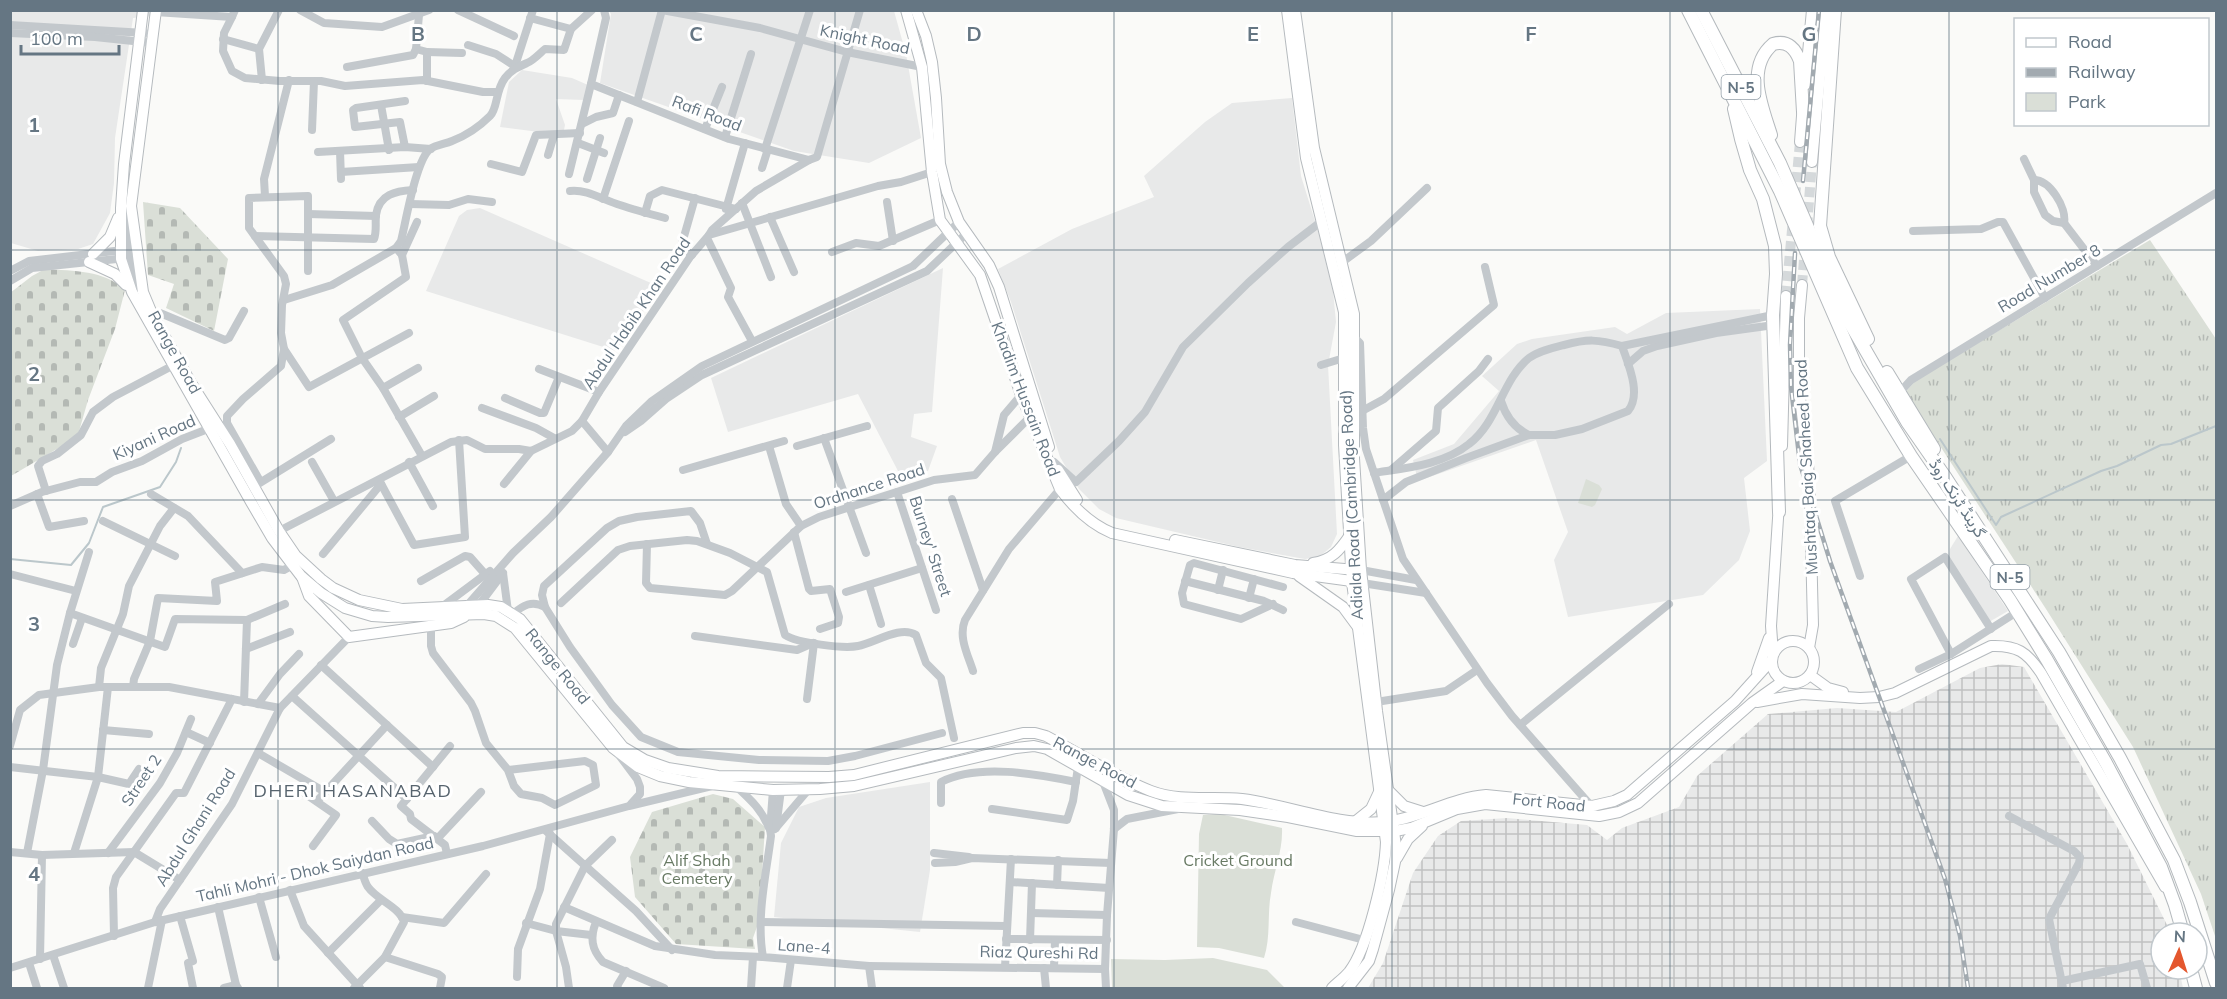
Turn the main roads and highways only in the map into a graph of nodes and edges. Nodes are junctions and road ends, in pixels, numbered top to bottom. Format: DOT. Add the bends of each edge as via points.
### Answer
graph roads {
  1 [pos="143,10"];
  2 [pos="906,10"];
  3 [pos="916,10"];
  4 [pos="1287,10"];
  5 [pos="1295,10"];
  6 [pos="1688,10"];
  7 [pos="1701,10"];
  8 [pos="1812,10"];
  9 [pos="1826,10"];
  10 [pos="1835,10"];
  11 [pos="156,11"];
  12 [pos="1730,92"];
  13 [pos="1803,112"];
  14 [pos="1800,142"];
  15 [pos="1812,162"];
  16 [pos="1780,164"];
  17 [pos="126,207"];
  18 [pos="1802,285"];
  19 [pos="132,292"];
  20 [pos="1786,296"];
  21 [pos="1950,483"];
  22 [pos="1941,499"];
  23 [pos="1779,512"];
  24 [pos="1350,535"];
  25 [pos="1294,569"];
  26 [pos="1356,570"];
  27 [pos="301,576"];
  28 [pos="1357,582"];
  29 [pos="467,612"];
  30 [pos="1357,626"];
  31 [pos="1771,626"];
  32 [pos="1809,648"];
  33 [pos="1772,657"];
  34 [pos="1810,675"];
  35 [pos="1783,681"];
  36 [pos="1749,687"];
  37 [pos="1860,698"];
  38 [pos="1752,703"];
  39 [pos="1384,791"];
  40 [pos="1426,817"];
  41 [pos="1356,826"];
  42 [pos="1389,826"];
  43 [pos="1390,859"];
  44 [pos="2175,905"];
  45 [pos="2180,921"];
  46 [pos="2217,983"];
  47 [pos="1332,988"];
  48 [pos="1348,988"];
  1 -- 17 [label="main road" via="124,164"];
  2 -- 25 [label="main road, Khadim Hussain Road" via="922,67 940,220 980,275 1021,395 1060,489 1084,517 1112,533"];
  3 -- 25 [label="main road, Khadim Hussain Road" via="932,62 940,164 947,192 959,222 989,265 999,287 1054,462 1066,485 1096,518 1120,528"];
  4 -- 24 [label="main road, Adiala Road (Cambridge Road)" via="1305,148 1344,312 1344,445"];
  5 -- 26 [label="main road, Adiala Road (Cambridge Road)" via="1310,125 1354,314"];
  6 -- 12 [label="highway, گرینڈ ٹرنک روڈ / N-5"];
  7 -- 16 [label="highway, گرینڈ ٹرنک روڈ / N-5"];
  8 -- 13 [label="main road"];
  9 -- 15 [label="main road"];
  10 -- 21 [label="highway" via="1820,226 1829,257 1867,338 1932,442"];
  11 -- 17 [label="main road, Range Road"];
  12 -- 22 [label="highway, گرینڈ ٹرنک روڈ / N-5" via="1780,191 1857,368"];
  12 -- 23 [label="highway" via="1775,246 1773,320"];
  13 -- 14 [label="main road"];
  13 -- 16 [label="highway" via="1797,53 1785,43 1773,44 1761,59 1757,81"];
  16 -- 21 [label="highway, گرینڈ ٹرنک روڈ / N-5" via="1848,320 1907,422"];
  17 -- 19 [label="main road" via="123,254"];
  17 -- 19 [label="main road" via="110,237 91,258"];
  17 -- 29 [label="main road, Range Road" via="143,292 153,316 296,556 333,588 373,604"];
  18 -- 32 [label="main road, Mushtaq Baig Shaheed Road" via="1799,390 1810,502 1813,625"];
  19 -- 27 [label="main road" via="208,429 273,538"];
  20 -- 23 [label="main road, Mushtaq Baig Shaheed Road"];
  21 -- 22 [label="highway"];
  21 -- 46 [label="highway, گرینڈ ٹرنک روڈ / N-5" via="2059,652 2120,758 2174,860"];
  22 -- 44 [label="highway, گرینڈ ٹرنک روڈ / N-5" via="2017,612 2106,763 2161,867"];
  23 -- 31 [label="main road, Mushtaq Baig Shaheed Road"];
  24 -- 25 [label="main road" via="1334,556"];
  24 -- 26 [label="main road, Adiala Road (Cambridge Road)"];
  25 -- 26 [label="main road, Khadim Hussain Road"];
  25 -- 28 [label="main road, Khadim Hussain Road"];
  25 -- 30 [label="main road" via="1343,607"];
  26 -- 28 [label="main road, Adiala Road (Cambridge Road)"];
  27 -- 29 [label="main road" via="332,601 358,613 407,618"];
  27 -- 29 [label="main road" via="309,596 349,637 451,623"];
  28 -- 30 [label="main road, Adiala Road (Cambridge Road)"];
  28 -- 39 [label="main road, Adiala Road (Cambridge Road)" via="1376,702"];
  29 -- 41 [label="main road" via="496,616 515,628 613,748 638,768 679,780 777,790 854,786 1024,746 1047,749 1144,802"];
  29 -- 41 [label="main road, Range Road" via="479,605 501,607 520,619 623,747 668,768 718,776 854,775 979,742 1035,733 1167,796 1241,799"];
  30 -- 39 [label="main road, Adiala Road (Cambridge Road)"];
  31 -- 33 [label="main road, Mushtaq Baig Shaheed Road"];
  31 -- 36 [label="main road" via="1763,658"];
  32 -- 33 [label="main road" via="1790,641 1783,643"];
  32 -- 34 [label="main road" via="1814,658"];
  33 -- 35 [label="main road" via="1774,673"];
  33 -- 36 [label="main road, Fort Road"];
  34 -- 35 [label="main road" via="1795,683"];
  34 -- 37 [label="main road" via="1828,688"];
  35 -- 38 [label="main road, Fort Road"];
  36 -- 40 [label="main road, Fort Road" via="1627,795 1614,801 1592,806 1486,795 1462,798"];
  37 -- 38 [label="main road" via="1802,694"];
  37 -- 44 [label="main road" via="1895,693 1991,646 2006,645 2019,650 2041,673"];
  38 -- 40 [label="main road, Fort Road" via="1638,802 1618,812 1599,816 1485,804"];
  39 -- 40 [label="main road"];
  39 -- 41 [label="main road"];
  39 -- 42 [label="main road, Adiala Road (Cambridge Road)"];
  40 -- 42 [label="main road, Fort Road"];
  40 -- 43 [label="main road"];
  41 -- 42 [label="main road, Range Road"];
  41 -- 43 [label="main road" via="1378,842"];
  42 -- 43 [label="main road, Adiala Road (Cambridge Road)"];
  43 -- 47 [label="main road, Adiala Road (Cambridge Road)" via="1360,953 1349,972"];
  43 -- 48 [label="main road, Adiala Road (Cambridge Road)" via="1373,949 1369,961"];
  44 -- 45 [label="highway, گرینڈ ٹرنک روڈ / N-5"];
}
